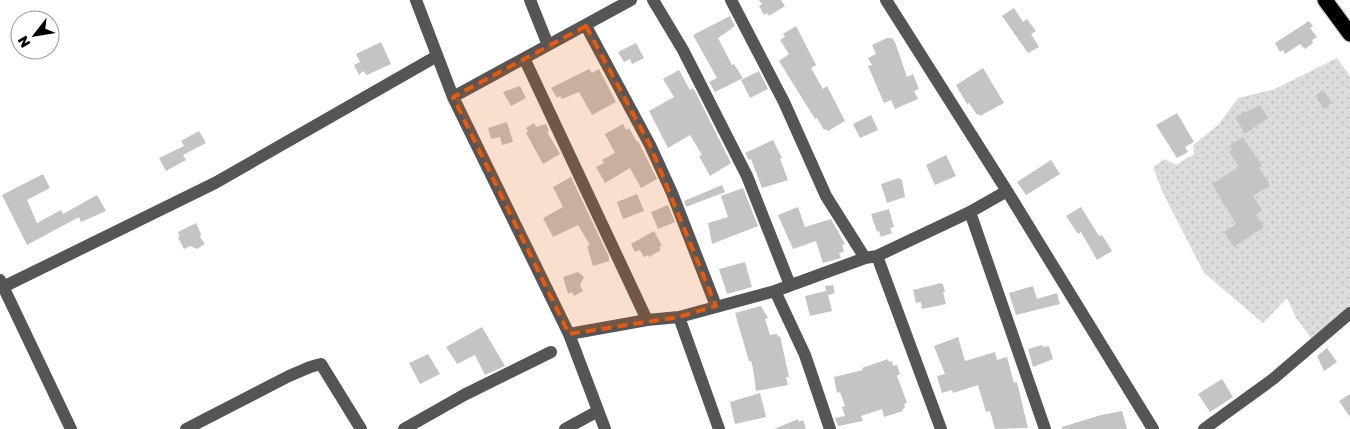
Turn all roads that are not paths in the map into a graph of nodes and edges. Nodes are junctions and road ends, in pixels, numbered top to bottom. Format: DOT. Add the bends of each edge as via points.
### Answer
graph roads {
  1 [pos="416,0"];
  2 [pos="530,0"];
  3 [pos="631,0"];
  4 [pos="653,0"];
  5 [pos="732,0"];
  6 [pos="886,0"];
  7 [pos="1325,0"];
  8 [pos="586,26"];
  9 [pos="1350,34"];
  10 [pos="548,45"];
  11 [pos="437,56"];
  12 [pos="525,60"];
  13 [pos="454,97"];
  14 [pos="1007,191"];
  15 [pos="970,212"];
  16 [pos="871,257"];
  17 [pos="2,283"];
  18 [pos="790,285"];
  19 [pos="775,291"];
  20 [pos="716,306"];
  21 [pos="1350,312"];
  22 [pos="679,317"];
  23 [pos="647,320"];
  24 [pos="569,334"];
  25 [pos="551,352"];
  26 [pos="598,411"];
  27 [pos="71,429"];
  28 [pos="186,429"];
  29 [pos="361,429"];
  30 [pos="404,429"];
  31 [pos="565,429"];
  32 [pos="605,429"];
  33 [pos="719,429"];
  34 [pos="830,429"];
  35 [pos="941,429"];
  36 [pos="1045,429"];
  37 [pos="1153,429"];
  38 [pos="1204,429"];
  1 -- 11 [label="street"];
  2 -- 10 [label="street"];
  3 -- 8 [label="street"];
  4 -- 18 [label="street" via="683,50 747,176"];
  5 -- 16 [label="street" via="795,125 826,196"];
  6 -- 14 [label="street"];
  7 -- 9 [label="highway"];
  8 -- 10 [label="street"];
  8 -- 20 [label="street" via="650,145"];
  10 -- 12 [label="street"];
  11 -- 13 [label="street"];
  11 -- 17 [label="street" via="215,183"];
  12 -- 13 [label="street"];
  12 -- 23 [label="street"];
  13 -- 24 [label="street"];
  14 -- 15 [label="street"];
  14 -- 37 [label="street"];
  15 -- 16 [label="street"];
  15 -- 36 [label="street"];
  16 -- 18 [label="street"];
  16 -- 35 [label="street"];
  17 -- 27 [label="street"];
  18 -- 19 [label="street"];
  19 -- 20 [label="street"];
  19 -- 34 [label="street" via="805,356"];
  20 -- 22 [label="street"];
  21 -- 38 [label="street" via="1273,379"];
  22 -- 23 [label="street"];
  22 -- 33 [label="street"];
  23 -- 24 [label="street"];
  24 -- 26 [label="street"];
  25 -- 30 [label="street"];
  26 -- 31 [label="street"];
  26 -- 32 [label="street"];
  28 -- 29 [label="street" via="288,376 321,364"];
}
